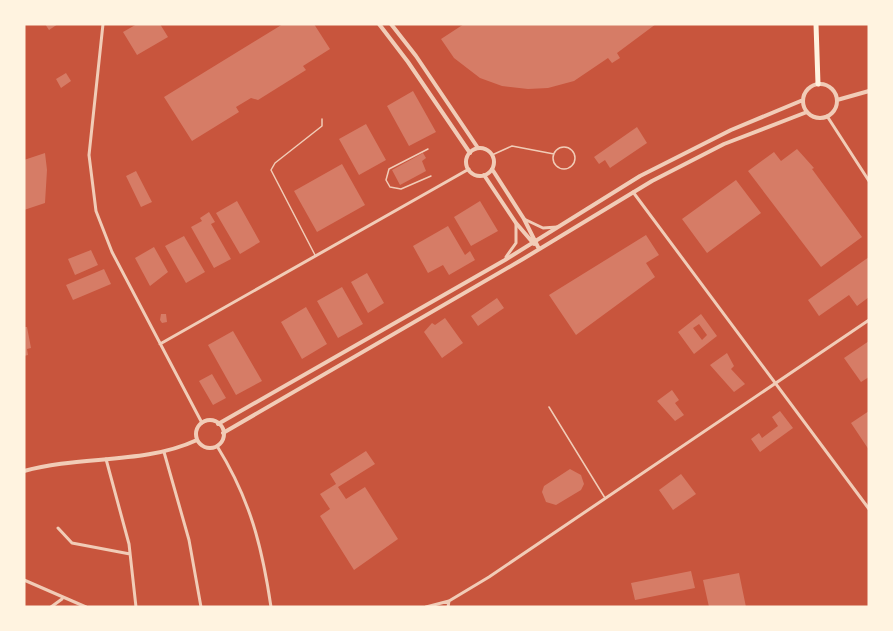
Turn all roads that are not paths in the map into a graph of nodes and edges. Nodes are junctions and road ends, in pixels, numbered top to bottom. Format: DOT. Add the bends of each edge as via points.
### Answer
graph roads {
  1 [pos="103,24"];
  2 [pos="379,24"];
  3 [pos="391,24"];
  4 [pos="816,24"];
  5 [pos="818,84"];
  6 [pos="869,91"];
  7 [pos="803,100"];
  8 [pos="837,100"];
  9 [pos="807,112"];
  10 [pos="827,116"];
  11 [pos="322,119"];
  12 [pos="478,148"];
  13 [pos="428,149"];
  14 [pos="470,153"];
  15 [pos="554,154"];
  16 [pos="492,155"];
  17 [pos="469,169"];
  18 [pos="492,169"];
  19 [pos="484,175"];
  20 [pos="431,176"];
  21 [pos="869,181"];
  22 [pos="633,192"];
  23 [pos="524,219"];
  24 [pos="516,223"];
  25 [pos="559,226"];
  26 [pos="534,242"];
  27 [pos="539,249"];
  28 [pos="316,256"];
  29 [pos="505,260"];
  30 [pos="869,320"];
  31 [pos="160,344"];
  32 [pos="775,385"];
  33 [pos="549,407"];
  34 [pos="202,423"];
  35 [pos="218,424"];
  36 [pos="223,433"];
  37 [pos="197,440"];
  38 [pos="217,446"];
  39 [pos="164,452"];
  40 [pos="106,459"];
  41 [pos="24,471"];
  42 [pos="606,498"];
  43 [pos="869,509"];
  44 [pos="58,528"];
  45 [pos="130,554"];
  46 [pos="24,580"];
  47 [pos="62,599"];
  48 [pos="449,601"];
  49 [pos="51,607"];
  50 [pos="86,607"];
  51 [pos="136,607"];
  52 [pos="201,607"];
  53 [pos="271,607"];
  54 [pos="426,607"];
  55 [pos="448,607"];
  1 -- 31 [label="street" via="88,155 91,188 112,252"];
  2 -- 14 [label="street"];
  3 -- 12 [label="street"];
  4 -- 5 [label="main road"];
  5 -- 7 [label="street" via="806,91"];
  5 -- 8 [label="street" via="829,86"];
  6 -- 8 [label="street"];
  7 -- 9 [label="street"];
  7 -- 25 [label="street" via="676,157"];
  8 -- 10 [label="street"];
  9 -- 10 [label="street" via="816,117"];
  9 -- 22 [label="street" via="724,144"];
  10 -- 21 [label="street"];
  11 -- 28 [label="lane" via="322,126 271,170"];
  12 -- 14 [label="street"];
  12 -- 16 [label="street"];
  13 -- 20 [label="lane" via="389,168 386,180 390,187 401,189"];
  14 -- 17 [label="street"];
  15 -- 15 [label="lane" via="553,161 560,169 573,163 573,154 567,148"];
  15 -- 16 [label="lane" via="512,146"];
  16 -- 18 [label="street"];
  17 -- 19 [label="street"];
  17 -- 28 [label="street"];
  18 -- 19 [label="street"];
  18 -- 23 [label="street"];
  19 -- 24 [label="street"];
  22 -- 27 [label="street"];
  22 -- 32 [label="street"];
  23 -- 25 [label="street" via="543,228"];
  23 -- 26 [label="street"];
  24 -- 26 [label="street"];
  24 -- 29 [label="street" via="516,243"];
  25 -- 26 [label="street"];
  26 -- 27 [label="street"];
  26 -- 29 [label="street"];
  27 -- 36 [label="street"];
  28 -- 31 [label="street"];
  29 -- 35 [label="street"];
  30 -- 32 [label="street"];
  31 -- 34 [label="street"];
  32 -- 42 [label="street"];
  32 -- 43 [label="street"];
  33 -- 42 [label="lane"];
  34 -- 35 [label="street"];
  34 -- 37 [label="street"];
  35 -- 36 [label="street"];
  36 -- 38 [label="street"];
  37 -- 38 [label="street" via="208,448"];
  37 -- 39 [label="street"];
  38 -- 53 [label="street" via="247,504 262,547"];
  39 -- 40 [label="street"];
  39 -- 52 [label="street" via="189,540"];
  40 -- 41 [label="street" via="62,462"];
  40 -- 45 [label="street"];
  42 -- 48 [label="street"];
  44 -- 45 [label="street" via="72,543"];
  45 -- 51 [label="street"];
  46 -- 47 [label="street"];
  47 -- 49 [label="street"];
  47 -- 50 [label="street"];
  48 -- 54 [label="street"];
  48 -- 55 [label="street"];
}
